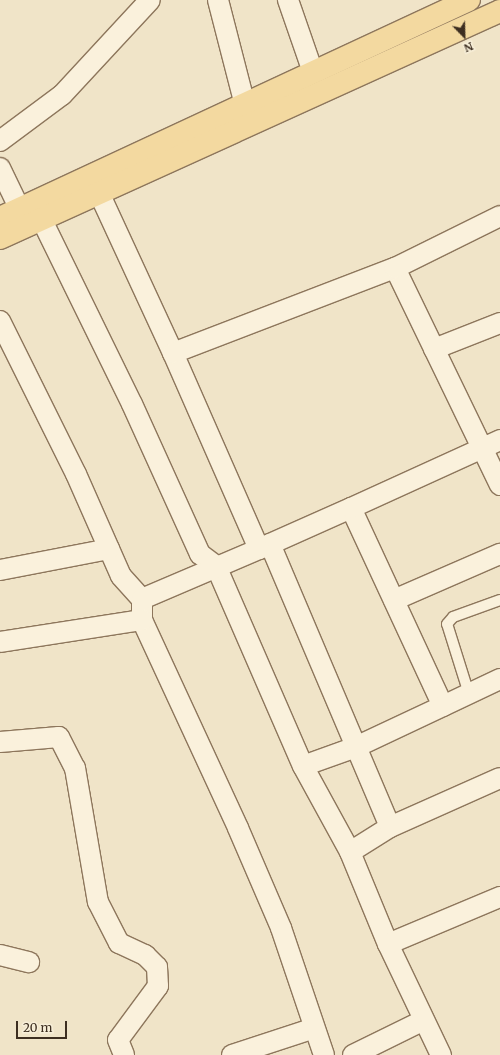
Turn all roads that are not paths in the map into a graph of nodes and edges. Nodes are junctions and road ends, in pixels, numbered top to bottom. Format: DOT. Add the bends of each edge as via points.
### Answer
graph roads {
  1 [pos="150,0"];
  2 [pos="218,0"];
  3 [pos="288,0"];
  4 [pos="469,0"];
  5 [pos="500,11"];
  6 [pos="313,72"];
  7 [pos="244,104"];
  8 [pos="0,141"];
  9 [pos="0,168"];
  10 [pos="100,195"];
  11 [pos="30,214"];
  12 [pos="500,216"];
  13 [pos="0,218"];
  14 [pos="0,238"];
  15 [pos="395,268"];
  16 [pos="0,321"];
  17 [pos="500,323"];
  18 [pos="434,349"];
  19 [pos="174,353"];
  20 [pos="491,444"];
  21 [pos="500,485"];
  22 [pos="351,508"];
  23 [pos="264,546"];
  24 [pos="109,548"];
  25 [pos="500,554"];
  26 [pos="1,566"];
  27 [pos="216,566"];
  28 [pos="142,599"];
  29 [pos="394,600"];
  30 [pos="500,600"];
  31 [pos="142,620"];
  32 [pos="0,642"];
  33 [pos="500,679"];
  34 [pos="469,694"];
  35 [pos="443,706"];
  36 [pos="0,742"];
  37 [pos="356,747"];
  38 [pos="303,766"];
  39 [pos="500,778"];
  40 [pos="390,827"];
  41 [pos="350,852"];
  42 [pos="500,897"];
  43 [pos="388,944"];
  44 [pos="0,955"];
  45 [pos="29,962"];
  46 [pos="424,1020"];
  47 [pos="314,1028"];
  48 [pos="124,1055"];
  49 [pos="232,1055"];
  50 [pos="324,1055"];
  51 [pos="353,1055"];
  52 [pos="441,1055"];
  1 -- 8 [label="street" via="62,95"];
  2 -- 7 [label="street"];
  3 -- 6 [label="street"];
  4 -- 6 [label="main road"];
  5 -- 10 [label="main road"];
  6 -- 7 [label="main road"];
  7 -- 11 [label="main road"];
  9 -- 11 [label="street"];
  10 -- 11 [label="main road"];
  10 -- 19 [label="street"];
  11 -- 13 [label="main road"];
  11 -- 14 [label="main road"];
  11 -- 27 [label="street" via="132,404 200,554"];
  12 -- 15 [label="street"];
  15 -- 18 [label="street"];
  15 -- 19 [label="street"];
  16 -- 24 [label="street" via="76,474"];
  17 -- 18 [label="street"];
  18 -- 20 [label="street"];
  19 -- 23 [label="street"];
  20 -- 21 [label="street"];
  20 -- 22 [label="street"];
  22 -- 23 [label="street"];
  22 -- 29 [label="street"];
  23 -- 27 [label="street"];
  23 -- 37 [label="street"];
  24 -- 26 [label="street"];
  24 -- 28 [label="street" via="121,576"];
  25 -- 29 [label="street"];
  27 -- 28 [label="street"];
  27 -- 38 [label="street"];
  28 -- 31 [label="street"];
  29 -- 35 [label="street"];
  30 -- 34 [label="lane" via="453,618 447,624"];
  31 -- 32 [label="street"];
  31 -- 47 [label="street" via="281,928"];
  33 -- 34 [label="street"];
  34 -- 35 [label="street"];
  35 -- 37 [label="street"];
  36 -- 48 [label="street" via="59,737 75,768 98,902 119,943 145,955 157,967 158,986 118,1040"];
  37 -- 38 [label="street"];
  37 -- 40 [label="street"];
  38 -- 41 [label="street"];
  39 -- 40 [label="street"];
  40 -- 41 [label="street"];
  41 -- 43 [label="street"];
  42 -- 43 [label="street"];
  43 -- 46 [label="street"];
  44 -- 45 [label="street"];
  46 -- 51 [label="street"];
  46 -- 52 [label="street"];
  47 -- 49 [label="street"];
  47 -- 50 [label="street"];
}
